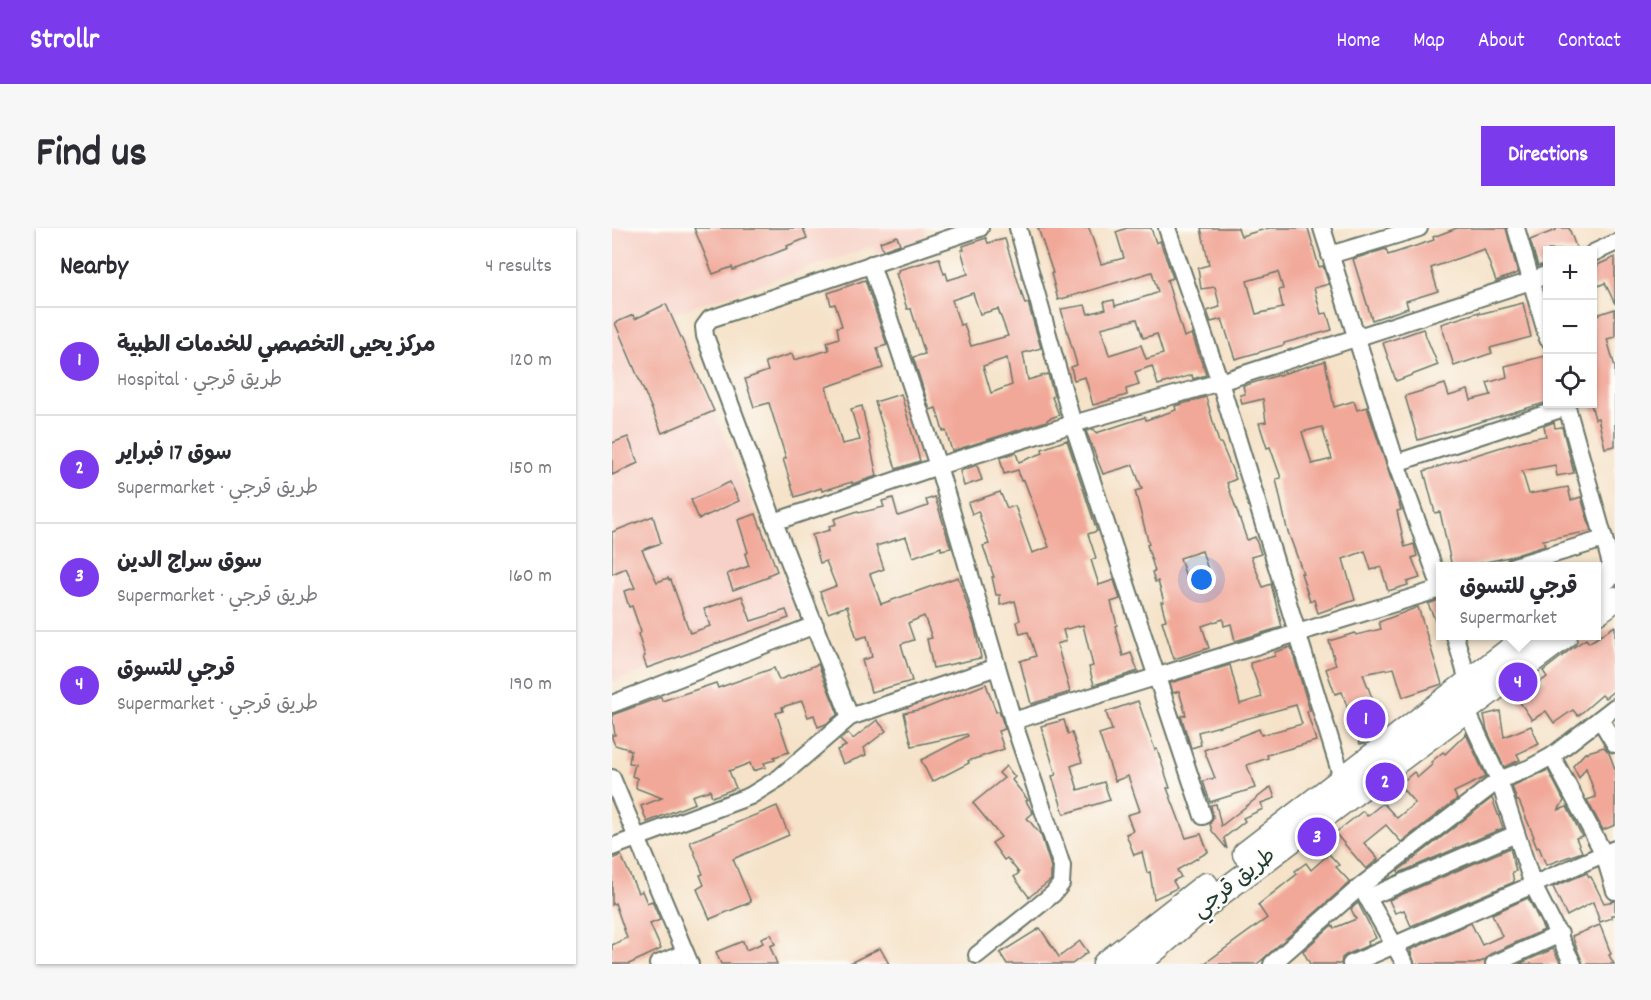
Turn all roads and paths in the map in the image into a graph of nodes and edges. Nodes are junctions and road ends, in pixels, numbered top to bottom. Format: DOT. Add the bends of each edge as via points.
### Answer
graph roads {
  1 [pos="980,228"];
  2 [pos="1018,228"];
  3 [pos="1167,228"];
  4 [pos="1322,228"];
  5 [pos="1419,228"];
  6 [pos="1516,228"];
  7 [pos="1615,243"];
  8 [pos="1597,251"];
  9 [pos="1330,255"];
  10 [pos="871,264"];
  11 [pos="1543,276"];
  12 [pos="1531,281"];
  13 [pos="1543,322"];
  14 [pos="1358,338"];
  15 [pos="1220,382"];
  16 [pos="1557,408"];
  17 [pos="1567,408"];
  18 [pos="1073,424"];
  19 [pos="1396,463"];
  20 [pos="938,466"];
  21 [pos="774,522"];
  22 [pos="1604,539"];
  23 [pos="1530,562"];
  24 [pos="1608,575"];
  25 [pos="1436,576"];
  26 [pos="1436,588"];
  27 [pos="1615,599"];
  28 [pos="1601,609"];
  29 [pos="815,625"];
  30 [pos="1297,634"];
  31 [pos="1456,640"];
  32 [pos="1523,640"];
  33 [pos="1561,640"];
  34 [pos="997,667"];
  35 [pos="1158,676"];
  36 [pos="1468,681"];
  37 [pos="612,704"];
  38 [pos="1615,707"];
  39 [pos="1466,709"];
  40 [pos="850,717"];
  41 [pos="1600,719"];
  42 [pos="1013,721"];
  43 [pos="1615,744"];
  44 [pos="1552,756"];
  45 [pos="612,778"];
  46 [pos="1342,778"];
  47 [pos="1499,780"];
  48 [pos="1203,816"];
  49 [pos="1516,834"];
  50 [pos="637,837"];
  51 [pos="612,847"];
  52 [pos="1609,852"];
  53 [pos="1533,885"];
  54 [pos="1615,891"];
  55 [pos="1364,892"];
  56 [pos="1560,934"];
  57 [pos="1395,945"];
  58 [pos="976,955"];
  59 [pos="688,959"];
  60 [pos="658,964"];
  61 [pos="1105,964"];
  62 [pos="1138,964"];
  63 [pos="1272,964"];
  64 [pos="1351,964"];
  65 [pos="1404,964"];
  66 [pos="1494,964"];
  67 [pos="1573,964"];
  1 -- 10 [label="street"];
  2 -- 18 [label="street"];
  3 -- 15 [label="street"];
  4 -- 9 [label="street"];
  5 -- 9 [label="street"];
  6 -- 12 [label="street"];
  7 -- 8 [label="street"];
  9 -- 14 [label="street"];
  10 -- 20 [label="street"];
  10 -- 21 [label="street" via="710,319 704,327"];
  11 -- 12 [label="street"];
  12 -- 13 [label="street"];
  12 -- 14 [label="street"];
  14 -- 15 [label="street"];
  14 -- 19 [label="street"];
  15 -- 18 [label="street"];
  15 -- 30 [label="street"];
  16 -- 19 [label="street"];
  17 -- 22 [label="street"];
  18 -- 20 [label="street"];
  18 -- 35 [label="street"];
  19 -- 25 [label="street"];
  20 -- 21 [label="street"];
  20 -- 34 [label="street"];
  21 -- 29 [label="street"];
  22 -- 23 [label="street"];
  22 -- 24 [label="street"];
  26 -- 30 [label="street"];
  27 -- 28 [label="highway"];
  29 -- 37 [label="street"];
  29 -- 40 [label="street"];
  30 -- 35 [label="street"];
  30 -- 46 [label="street"];
  31 -- 36 [label="street"];
  32 -- 36 [label="highway, طريق قرجي"];
  33 -- 39 [label="highway, طريق قرجي"];
  34 -- 40 [label="street"];
  34 -- 42 [label="street"];
  35 -- 42 [label="street"];
  35 -- 48 [label="street"];
  36 -- 46 [label="highway, طريق قرجي"];
  38 -- 41 [label="street"];
  39 -- 47 [label="street"];
  39 -- 62 [label="highway, طريق قرجي" via="1221,893"];
  40 -- 50 [label="street" via="757,793"];
  41 -- 43 [label="street"];
  41 -- 44 [label="street"];
  42 -- 58 [label="street" via="1062,866 1061,884"];
  44 -- 47 [label="street"];
  44 -- 52 [label="street"];
  45 -- 50 [label="street"];
  46 -- 61 [label="highway, طريق قرجي"];
  47 -- 49 [label="street"];
  47 -- 55 [label="street"];
  49 -- 53 [label="street"];
  49 -- 55 [label="street"];
  50 -- 51 [label="street"];
  50 -- 59 [label="street"];
  52 -- 53 [label="street"];
  52 -- 54 [label="street"];
  53 -- 56 [label="street"];
  53 -- 57 [label="street"];
  55 -- 57 [label="street"];
  55 -- 63 [label="street"];
  56 -- 66 [label="street"];
  56 -- 67 [label="street"];
  57 -- 64 [label="street"];
  57 -- 65 [label="street"];
  59 -- 60 [label="street"];
}
